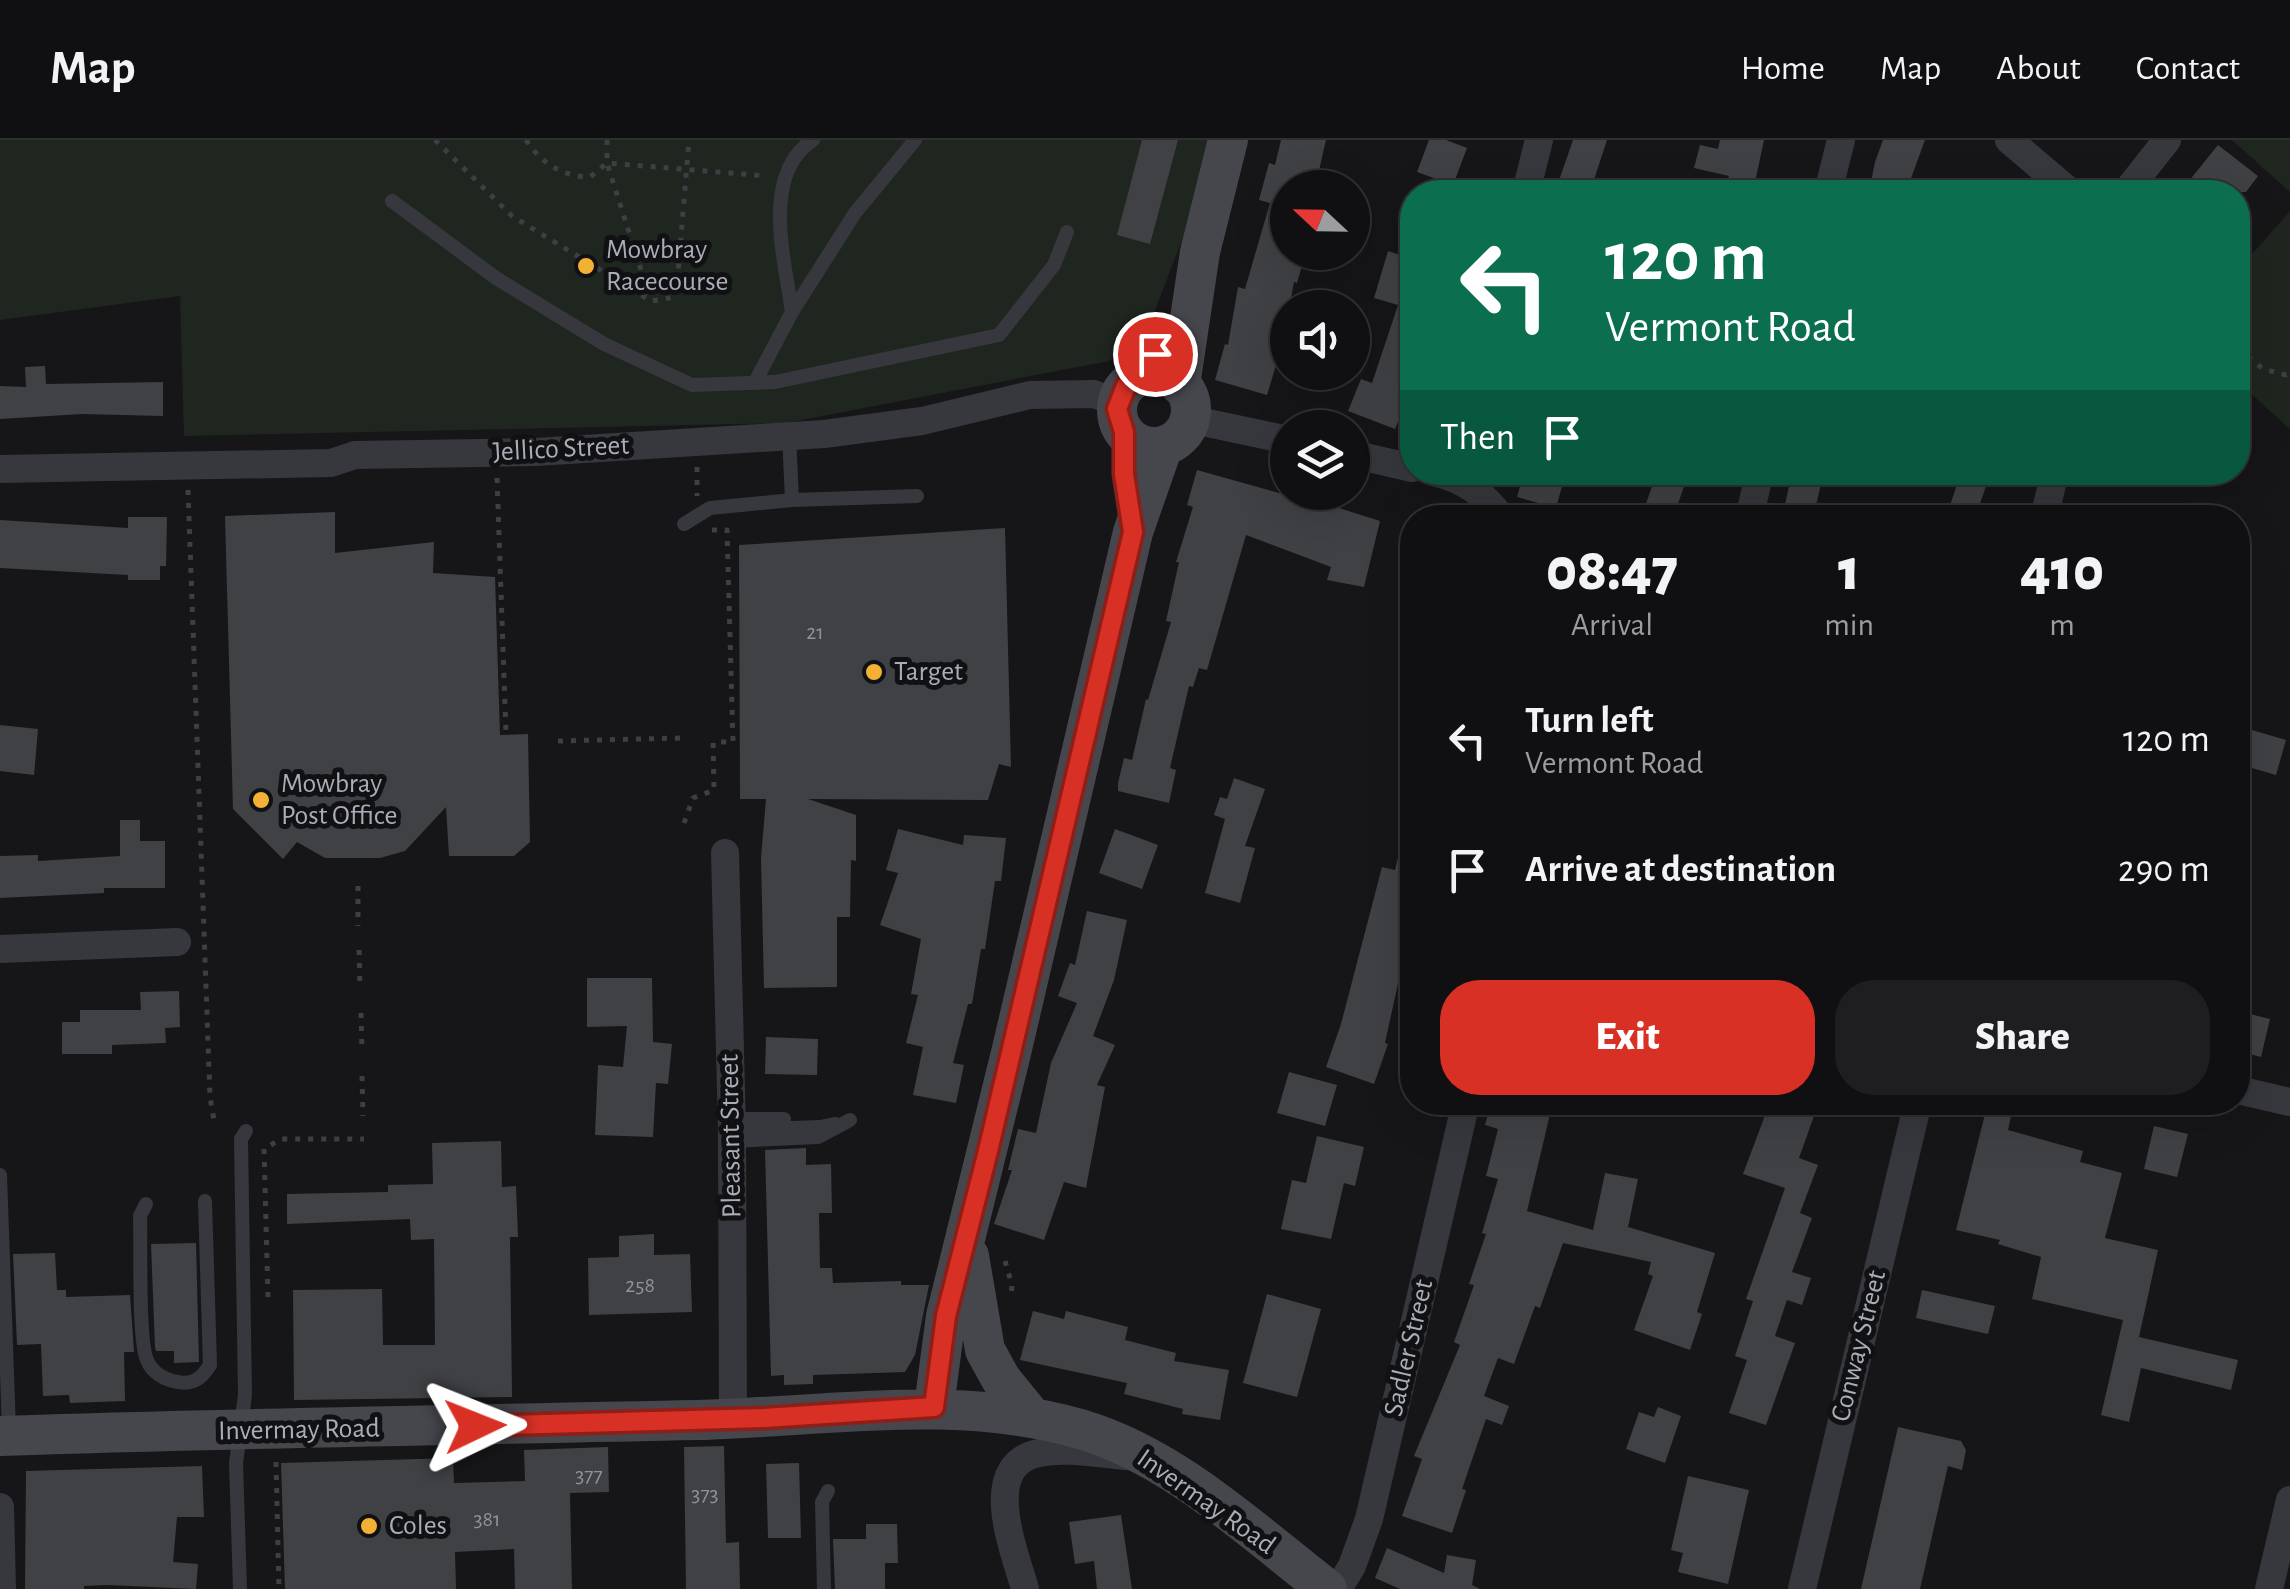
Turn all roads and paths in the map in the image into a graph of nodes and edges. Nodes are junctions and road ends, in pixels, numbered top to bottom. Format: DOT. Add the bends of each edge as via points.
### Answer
graph roads {
  1 [pos="435,140"];
  2 [pos="526,140"];
  3 [pos="606,140"];
  4 [pos="689,140"];
  5 [pos="814,140"];
  6 [pos="915,140"];
  7 [pos="1228,140"];
  8 [pos="1539,140"];
  9 [pos="1841,140"];
  10 [pos="2009,140"];
  11 [pos="2167,140"];
  12 [pos="607,163"];
  13 [pos="687,169"];
  14 [pos="785,178"];
  15 [pos="1529,180"];
  16 [pos="1831,180"];
  17 [pos="2056,180"];
  18 [pos="2135,180"];
  19 [pos="392,201"];
  20 [pos="1068,232"];
  21 [pos="651,300"];
  22 [pos="792,312"];
  23 [pos="2250,359"];
  24 [pos="2289,376"];
  25 [pos="755,382"];
  26 [pos="1170,406"];
  27 [pos="1121,418"];
  28 [pos="1270,435"];
  29 [pos="789,436"];
  30 [pos="697,458"];
  31 [pos="1370,458"];
  32 [pos="1400,465"];
  33 [pos="0,469"];
  34 [pos="496,475"];
  35 [pos="1468,485"];
  36 [pos="188,487"];
  37 [pos="917,496"];
  38 [pos="792,500"];
  39 [pos="1490,505"];
  40 [pos="704,511"];
  41 [pos="684,524"];
  42 [pos="1133,532"];
  43 [pos="506,733"];
  44 [pos="681,738"];
  45 [pos="558,741"];
  46 [pos="684,823"];
  47 [pos="724,852"];
  48 [pos="358,886"];
  49 [pos="358,926"];
  50 [pos="176,942"];
  51 [pos="0,950"];
  52 [pos="359,950"];
  53 [pos="360,989"];
  54 [pos="361,1013"];
  55 [pos="362,1052"];
  56 [pos="362,1076"];
  57 [pos="2250,1093"];
  58 [pos="2290,1102"];
  59 [pos="1463,1115"];
  60 [pos="1915,1115"];
  61 [pos="363,1116"];
  62 [pos="215,1126"];
  63 [pos="732,1130"];
  64 [pos="246,1131"];
  65 [pos="364,1139"];
  66 [pos="0,1175"];
  67 [pos="205,1201"];
  68 [pos="146,1204"];
  69 [pos="968,1236"];
  70 [pos="268,1297"];
  71 [pos="947,1408"];
  72 [pos="1031,1416"];
  73 [pos="732,1419"];
  74 [pos="240,1430"];
  75 [pos="5,1436"];
  76 [pos="1146,1458"];
  77 [pos="276,1462"];
  78 [pos="828,1490"];
  79 [pos="2290,1500"];
  80 [pos="0,1507"];
  81 [pos="2,1589"];
  82 [pos="240,1589"];
  83 [pos="278,1589"];
  84 [pos="824,1589"];
  85 [pos="1025,1589"];
  86 [pos="1326,1589"];
  87 [pos="1338,1589"];
  88 [pos="1802,1589"];
  89 [pos="2270,1589"];
  1 -- 21 [label="path" via="512,216"];
  2 -- 12 [label="path" via="546,164 571,177 590,178"];
  3 -- 12 [label="path"];
  4 -- 13 [label="path"];
  5 -- 14 [label="lane"];
  6 -- 22 [label="lane" via="855,213"];
  7 -- 26 [label="main road"];
  8 -- 15 [label="street"];
  9 -- 16 [label="street"];
  10 -- 17 [label="street"];
  11 -- 18 [label="street"];
  12 -- 13 [label="path"];
  12 -- 21 [label="path"];
  13 -- 14 [label="path"];
  13 -- 21 [label="path" via="676,296"];
  14 -- 22 [label="lane" via="780,215"];
  19 -- 25 [label="lane" via="496,278 604,344 692,384"];
  20 -- 25 [label="lane" via="1054,265 999,335"];
  22 -- 25 [label="lane"];
  23 -- 24 [label="path" via="2263,370"];
  26 -- 27 [label="main road" via="1126,386"];
  26 -- 27 [label="main road" via="1146,448"];
  26 -- 28 [label="street"];
  26 -- 42 [label="main road"];
  27 -- 29 [label="street, Jellico Street" via="1094,394 1030,395 922,421"];
  27 -- 42 [label="main road"];
  29 -- 33 [label="street, Jellico Street" via="355,455 331,463"];
  29 -- 38 [label="lane"];
  30 -- 40 [label="path" via="697,498"];
  31 -- 32 [label="street"];
  34 -- 43 [label="path"];
  35 -- 39 [label="street"];
  36 -- 62 [label="path"];
  37 -- 38 [label="lane"];
  38 -- 40 [label="lane"];
  40 -- 41 [label="lane"];
  40 -- 46 [label="path" via="708,530 727,530 733,742 713,740 714,790 694,798"];
  42 -- 69 [label="main road"];
  44 -- 45 [label="path"];
  47 -- 63 [label="street, Pleasant Street"];
  48 -- 49 [label="path"];
  50 -- 51 [label="street"];
  52 -- 53 [label="path"];
  54 -- 55 [label="path"];
  56 -- 61 [label="path"];
  57 -- 58 [label="street"];
  59 -- 87 [label="street, Sadler Street" via="1369,1520"];
  60 -- 88 [label="street, Conway Street"];
  63 -- 63 [label="lane" via="850,1120 818,1138"];
  63 -- 73 [label="street, Pleasant Street"];
  64 -- 74 [label="lane"];
  65 -- 70 [label="path" via="281,1138 264,1149"];
  66 -- 75 [label="lane"];
  67 -- 68 [label="lane" via="210,1364 185,1383 156,1372 145,1352 140,1216"];
  69 -- 71 [label="main road" via="946,1316"];
  69 -- 72 [label="main road" via="986,1350"];
  71 -- 72 [label="main road, Invermay Road"];
  71 -- 73 [label="main road, Invermay Road"];
  72 -- 76 [label="main road, Invermay Road"];
  73 -- 74 [label="main road, Invermay Road"];
  74 -- 75 [label="main road, Invermay Road"];
  74 -- 82 [label="lane"];
  76 -- 85 [label="street" via="1050,1451 1024,1458 1004,1496"];
  76 -- 86 [label="main road, Invermay Road"];
  77 -- 83 [label="path"];
  78 -- 84 [label="lane" via="822,1502"];
  79 -- 89 [label="street"];
  80 -- 81 [label="street"];
}
